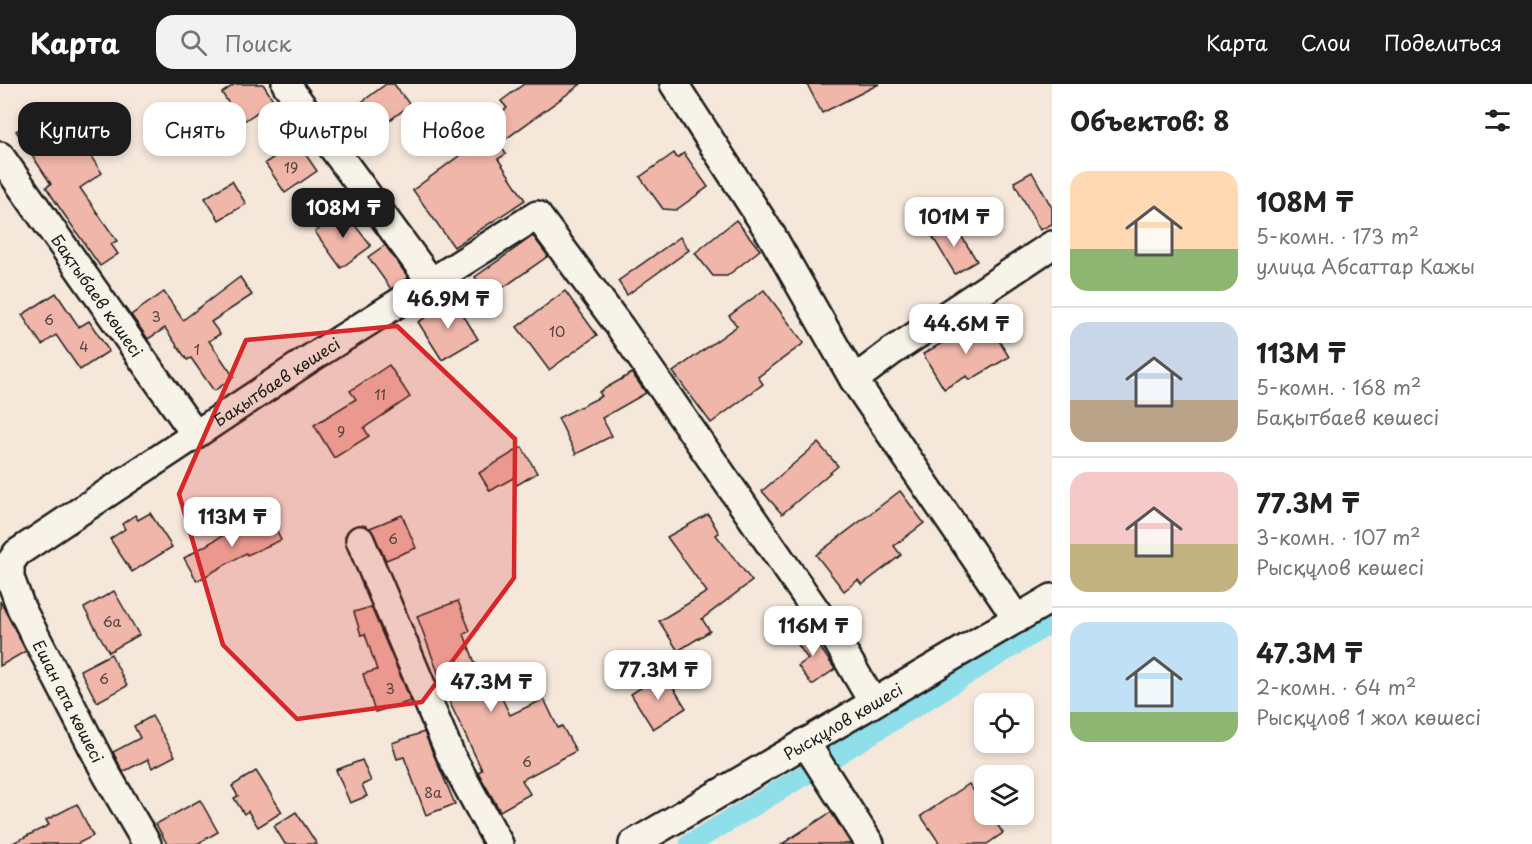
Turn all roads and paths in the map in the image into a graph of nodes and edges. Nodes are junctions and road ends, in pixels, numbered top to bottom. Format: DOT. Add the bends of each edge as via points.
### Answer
graph roads {
  1 [pos="286,84"];
  2 [pos="674,84"];
  3 [pos="0,156"];
  4 [pos="1052,245"];
  5 [pos="432,284"];
  6 [pos="854,380"];
  7 [pos="195,434"];
  8 [pos="360,540"];
  9 [pos="17,553"];
  10 [pos="1052,598"];
  11 [pos="11,609"];
  12 [pos="1017,619"];
  13 [pos="872,702"];
  14 [pos="805,742"];
  15 [pos="643,842"];
  16 [pos="146,844"];
  17 [pos="500,844"];
  18 [pos="870,844"];
  1 -- 5 [label="street"];
  2 -- 6 [label="street" via="772,236"];
  3 -- 7 [label="street, Бақтыбаев көшесі"];
  4 -- 6 [label="street"];
  5 -- 7 [label="street, Бақытбаев көшесі"];
  5 -- 13 [label="street, Бақытбаев көшесі" via="537,215 621,327 837,641"];
  6 -- 12 [label="street"];
  7 -- 9 [label="street, Бақытбаев көшесі"];
  8 -- 17 [label="street" via="451,756"];
  9 -- 11 [label="street, Ешан ата көшесі" via="10,563"];
  10 -- 12 [label="street, Рысқұлов көшесі"];
  11 -- 16 [label="street, Ешан ата көшесі"];
  12 -- 13 [label="street, Рысқұлов көшесі"];
  13 -- 14 [label="street, Рысқұлов көшесі"];
  14 -- 15 [label="street, Рысқұлов көшесі"];
  14 -- 18 [label="street"];
}
